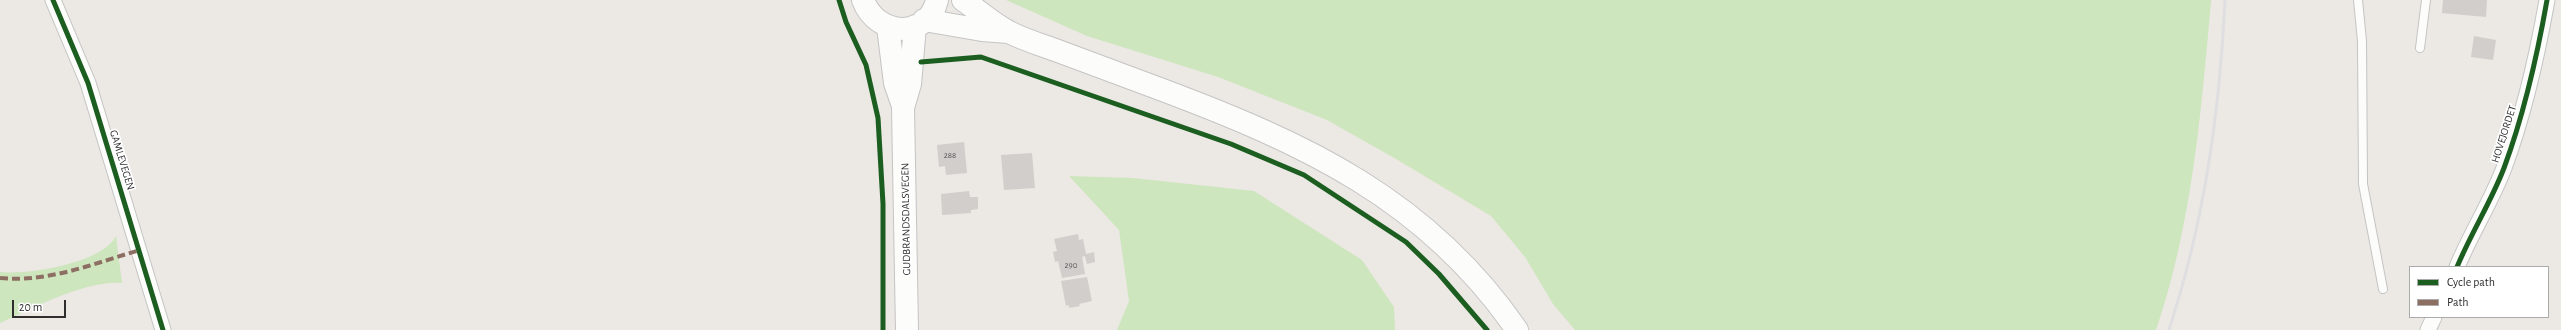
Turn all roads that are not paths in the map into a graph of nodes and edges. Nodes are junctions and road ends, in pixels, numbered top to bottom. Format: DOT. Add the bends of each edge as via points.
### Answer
graph roads {
  1 [pos="53,0"];
  2 [pos="863,0"];
  3 [pos="936,0"];
  4 [pos="963,0"];
  5 [pos="2358,0"];
  6 [pos="2426,0"];
  7 [pos="2547,0"];
  8 [pos="920,23"];
  9 [pos="888,27"];
  10 [pos="1008,32"];
  11 [pos="2420,48"];
  12 [pos="903,108"];
  13 [pos="2457,266"];
  14 [pos="2383,289"];
  15 [pos="2434,318"];
  16 [pos="163,330"];
  17 [pos="907,330"];
  18 [pos="1517,330"];
  19 [pos="2428,330"];
  1 -- 16 [label="street, GAMLEVEGEN" via="88,83"];
  2 -- 9 [label="main road" via="872,17"];
  3 -- 8 [label="main road" via="930,14"];
  4 -- 10 [label="main road"];
  5 -- 14 [label="lane" via="2362,41 2363,184"];
  6 -- 11 [label="lane"];
  7 -- 13 [label="street, HOVEJORDET" via="2535,63 2503,169"];
  8 -- 9 [label="main road" via="901,29"];
  8 -- 10 [label="main road"];
  8 -- 12 [label="main road, GUDBRANDSDALSVEGEN" via="910,84"];
  9 -- 12 [label="main road, GUDBRANDSDALSVEGEN" via="895,83"];
  10 -- 18 [label="main road" via="1211,108 1286,140 1358,178 1394,202 1451,252 1481,283"];
  12 -- 17 [label="main road, GUDBRANDSDALSVEGEN"];
  15 -- 19 [label="street"];
}
